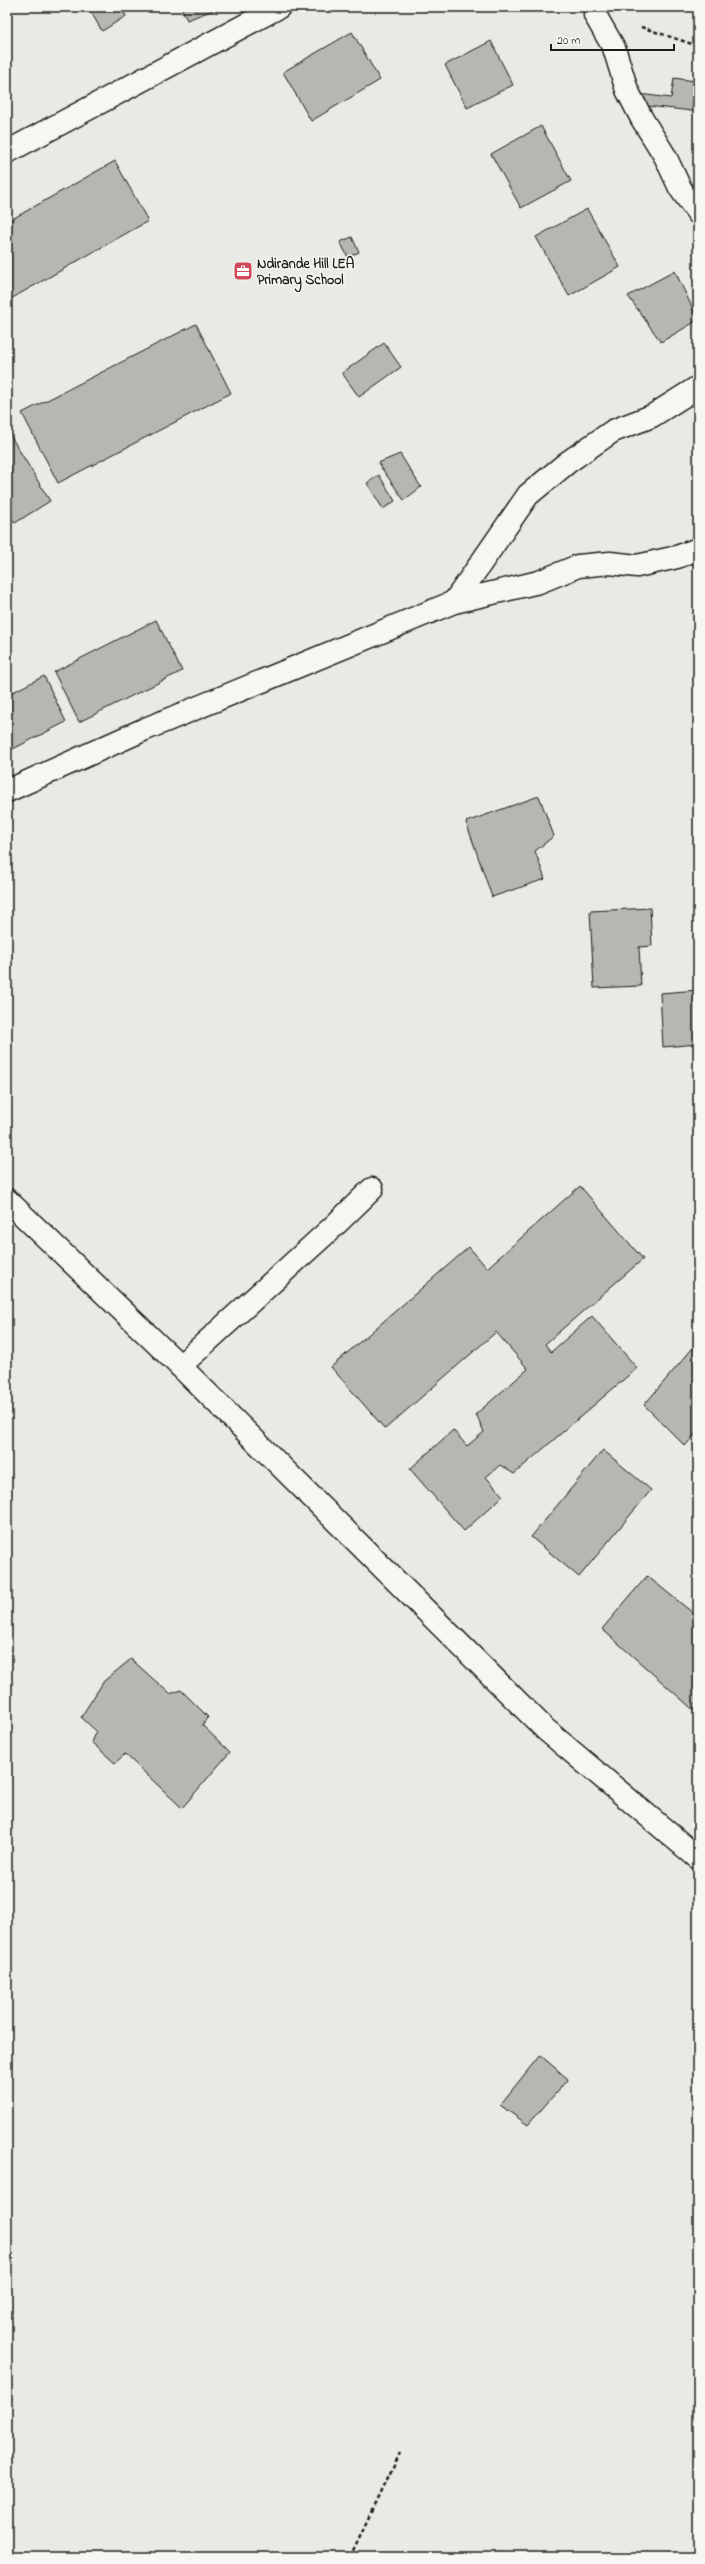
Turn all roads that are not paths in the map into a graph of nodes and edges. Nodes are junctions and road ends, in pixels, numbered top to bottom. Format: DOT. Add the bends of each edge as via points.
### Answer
graph roads {
  1 [pos="279,7"];
  2 [pos="595,15"];
  3 [pos="7,152"];
  4 [pos="698,213"];
  5 [pos="698,387"];
  6 [pos="698,549"];
  7 [pos="454,602"];
  8 [pos="7,791"];
  9 [pos="372,1189"];
  10 [pos="7,1200"];
  11 [pos="180,1366"];
  12 [pos="698,1858"];
  1 -- 3 [label="street"];
  2 -- 4 [label="street" via="614,48 627,90 642,119 665,156 680,188"];
  5 -- 7 [label="street" via="652,416 613,432 568,462 528,495"];
  6 -- 7 [label="street" via="637,566 610,563 578,566 539,582"];
  7 -- 8 [label="street" via="143,730"];
  9 -- 11 [label="street"];
  10 -- 11 [label="street"];
  11 -- 12 [label="street" via="545,1729"];
}
